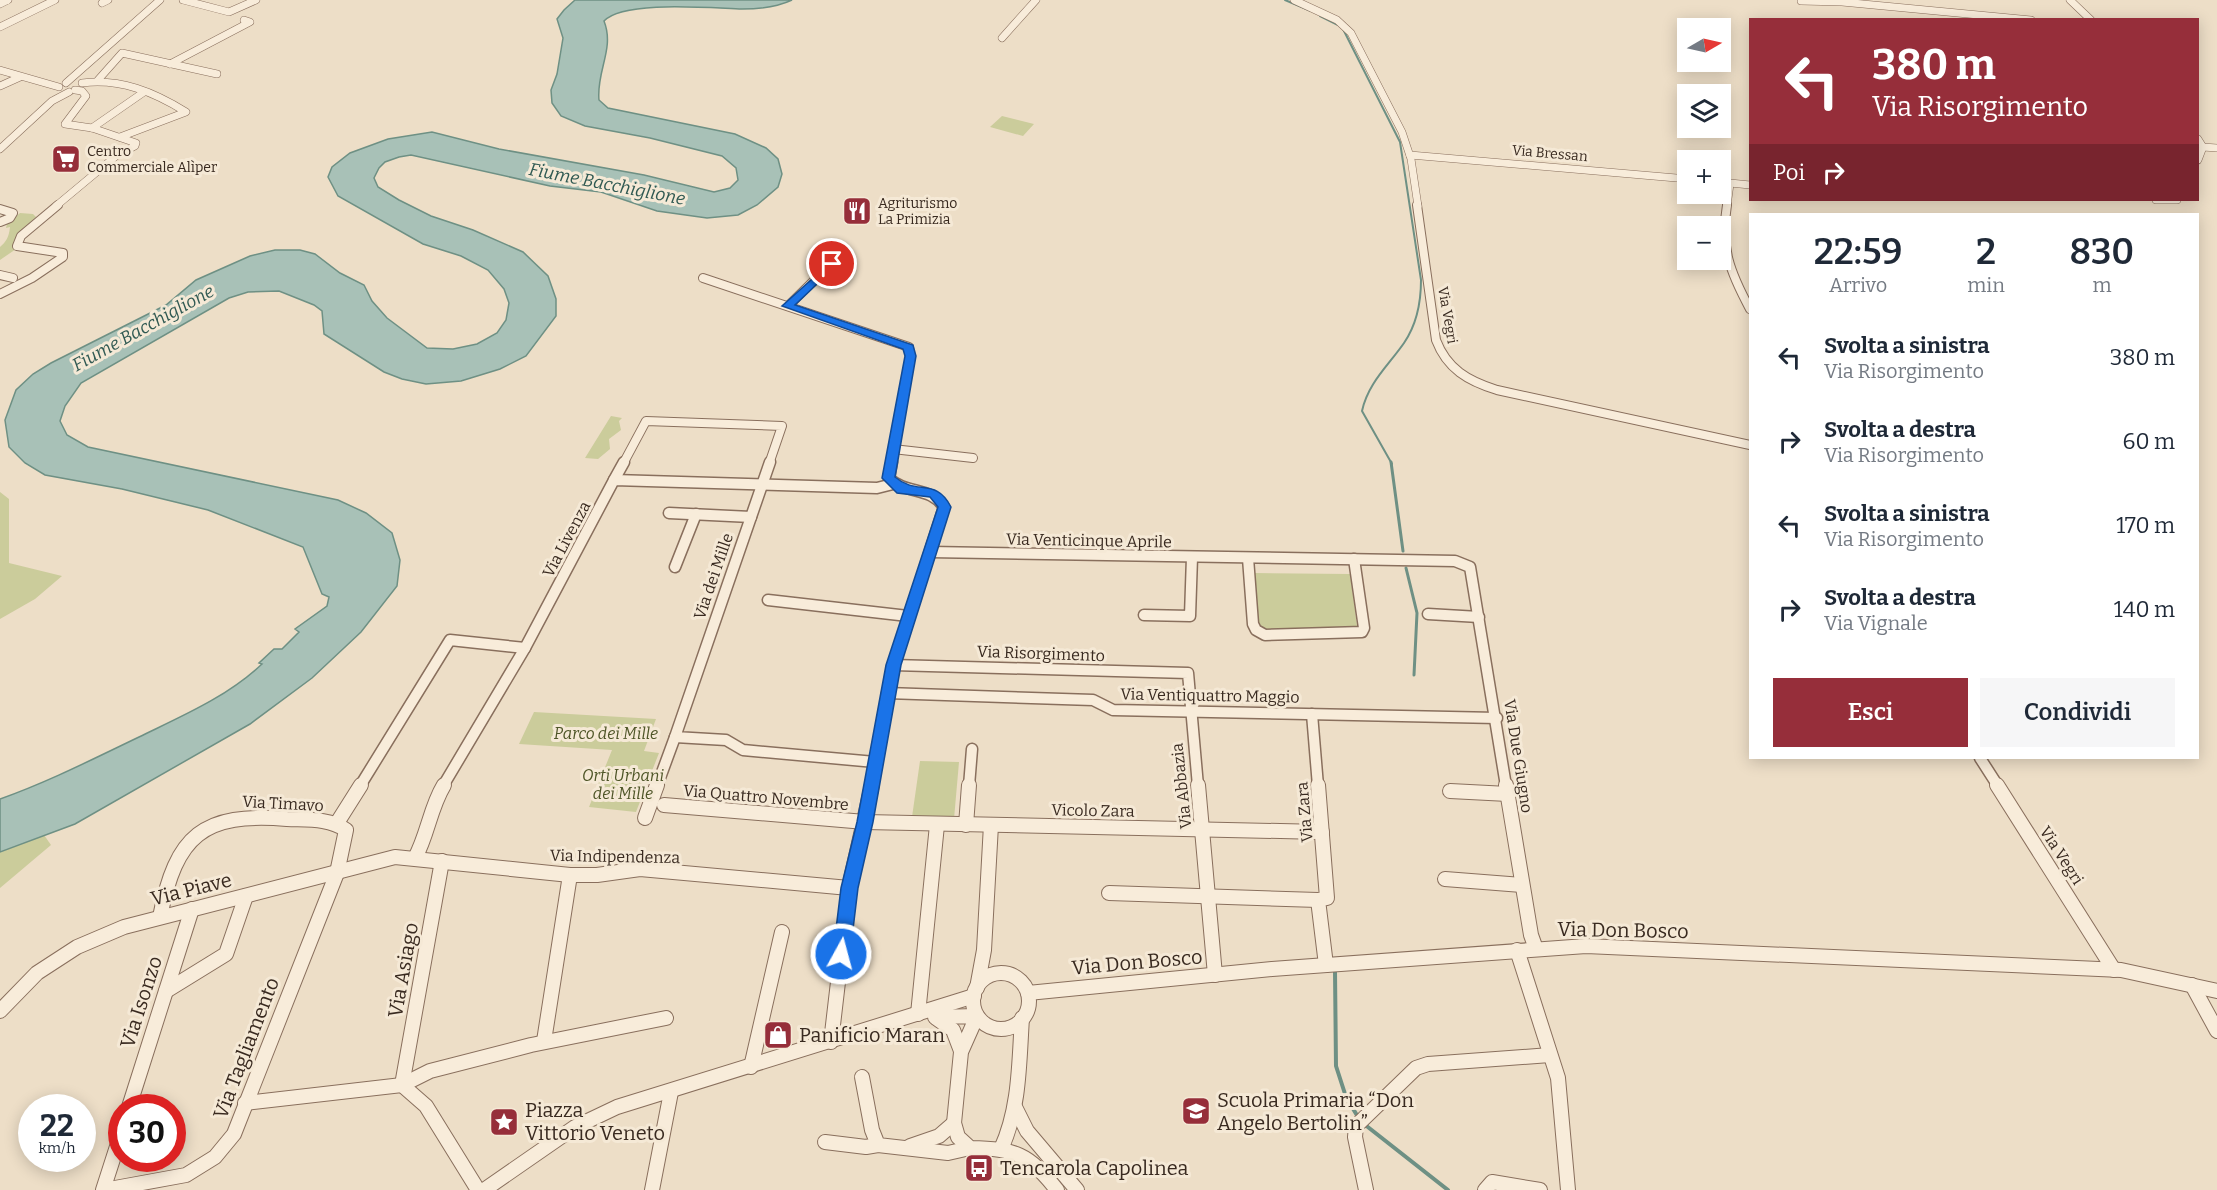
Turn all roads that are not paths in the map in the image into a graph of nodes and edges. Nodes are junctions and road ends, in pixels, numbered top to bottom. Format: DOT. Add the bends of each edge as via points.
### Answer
graph roads {
  1 [pos="8,0"];
  2 [pos="55,0"];
  3 [pos="160,0"];
  4 [pos="183,0"];
  5 [pos="256,0"];
  6 [pos="1036,0"];
  7 [pos="1294,0"];
  8 [pos="2070,0"];
  9 [pos="1801,1"];
  10 [pos="0,4"];
  11 [pos="2010,18"];
  12 [pos="2089,18"];
  13 [pos="244,20"];
  14 [pos="0,27"];
  15 [pos="233,31"];
  16 [pos="243,33"];
  17 [pos="1002,38"];
  18 [pos="170,64"];
  19 [pos="0,70"];
  20 [pos="80,73"];
  21 [pos="217,74"];
  22 [pos="20,77"];
  23 [pos="98,80"];
  24 [pos="81,83"];
  25 [pos="0,86"];
  26 [pos="61,87"];
  27 [pos="72,91"];
  28 [pos="144,92"];
  29 [pos="52,101"];
  30 [pos="92,128"];
  31 [pos="120,137"];
  32 [pos="2199,140"];
  33 [pos="2204,147"];
  34 [pos="2217,148"];
  35 [pos="0,149"];
  36 [pos="1410,155"];
  37 [pos="2199,158"];
  38 [pos="1677,178"];
  39 [pos="1731,184"];
  40 [pos="1749,184"];
  41 [pos="1727,204"];
  42 [pos="0,209"];
  43 [pos="0,222"];
  44 [pos="843,252"];
  45 [pos="0,275"];
  46 [pos="13,278"];
  47 [pos="703,278"];
  48 [pos="0,294"];
  49 [pos="788,306"];
  50 [pos="1749,307"];
  51 [pos="1749,446"];
  52 [pos="893,449"];
  53 [pos="973,458"];
  54 [pos="614,480"];
  55 [pos="893,484"];
  56 [pos="761,486"];
  57 [pos="669,513"];
  58 [pos="696,514"];
  59 [pos="751,517"];
  60 [pos="930,552"];
  61 [pos="1192,557"];
  62 [pos="1248,558"];
  63 [pos="1354,559"];
  64 [pos="675,567"];
  65 [pos="1470,567"];
  66 [pos="768,600"];
  67 [pos="1428,614"];
  68 [pos="1144,615"];
  69 [pos="908,616"];
  70 [pos="1479,617"];
  71 [pos="525,648"];
  72 [pos="893,665"];
  73 [pos="1188,673"];
  74 [pos="887,693"];
  75 [pos="1190,711"];
  76 [pos="1312,714"];
  77 [pos="1497,718"];
  78 [pos="675,736"];
  79 [pos="972,749"];
  80 [pos="1981,759"];
  81 [pos="875,762"];
  82 [pos="1450,790"];
  83 [pos="1508,794"];
  84 [pos="664,805"];
  85 [pos="645,818"];
  86 [pos="865,822"];
  87 [pos="337,823"];
  88 [pos="937,825"];
  89 [pos="966,825"];
  90 [pos="992,825"];
  91 [pos="1202,828"];
  92 [pos="1322,832"];
  93 [pos="415,858"];
  94 [pos="442,861"];
  95 [pos="337,873"];
  96 [pos="570,875"];
  97 [pos="1445,879"];
  98 [pos="1522,885"];
  99 [pos="849,888"];
  100 [pos="1109,893"];
  101 [pos="246,896"];
  102 [pos="1208,896"];
  103 [pos="1318,900"];
  104 [pos="192,909"];
  105 [pos="160,917"];
  106 [pos="782,932"];
  107 [pos="1536,949"];
  108 [pos="984,950"];
  109 [pos="1517,950"];
  110 [pos="1326,965"];
  111 [pos="2114,970"];
  112 [pos="1000,974"];
  113 [pos="1215,975"];
  114 [pos="2192,985"];
  115 [pos="166,991"];
  116 [pos="2217,991"];
  117 [pos="975,992"];
  118 [pos="1028,993"];
  119 [pos="0,1011"];
  120 [pos="915,1015"];
  121 [pos="977,1016"];
  122 [pos="935,1017"];
  123 [pos="666,1018"];
  124 [pos="1022,1018"];
  125 [pos="2217,1031"];
  126 [pos="544,1041"];
  127 [pos="831,1042"];
  128 [pos="961,1053"];
  129 [pos="1550,1055"];
  130 [pos="751,1067"];
  131 [pos="862,1077"];
  132 [pos="402,1085"];
  133 [pos="671,1092"];
  134 [pos="133,1094"];
  135 [pos="245,1103"];
  136 [pos="1015,1107"];
  137 [pos="954,1123"];
  138 [pos="825,1142"];
  139 [pos="878,1145"];
  140 [pos="909,1146"];
  141 [pos="970,1148"];
  142 [pos="1001,1149"];
  143 [pos="109,1172"];
  144 [pos="103,1190"];
  145 [pos="478,1190"];
  146 [pos="484,1190"];
  147 [pos="652,1190"];
  148 [pos="1057,1190"];
  149 [pos="1077,1190"];
  150 [pos="1366,1190"];
  151 [pos="1485,1190"];
  152 [pos="1540,1190"];
  153 [pos="1568,1190"];
  1 -- 10 [label="street"];
  2 -- 14 [label="street"];
  3 -- 20 [label="street"];
  4 -- 5 [label="street" via="229,12"];
  6 -- 17 [label="street"];
  7 -- 36 [label="street, Via Vegri" via="1336,20 1351,33"];
  8 -- 12 [label="street"];
  9 -- 11 [label="street"];
  13 -- 15 [label="street" via="250,22"];
  15 -- 16 [label="street"];
  15 -- 18 [label="street"];
  18 -- 21 [label="street"];
  18 -- 23 [label="street" via="120,54"];
  19 -- 22 [label="street"];
  20 -- 24 [label="street"];
  20 -- 26 [label="street"];
  22 -- 25 [label="street"];
  22 -- 26 [label="street"];
  23 -- 24 [label="street"];
  23 -- 28 [label="street"];
  24 -- 26 [label="street"];
  24 -- 27 [label="street"];
  26 -- 27 [label="street"];
  26 -- 29 [label="street"];
  27 -- 29 [label="street"];
  27 -- 30 [label="street" via="82,91 86,96 65,124"];
  28 -- 30 [label="street"];
  28 -- 31 [label="street" via="163,97 186,112"];
  29 -- 35 [label="street"];
  30 -- 31 [label="street"];
  31 -- 48 [label="street" via="136,143 135,146 116,156 56,204 17,242 21,248 63,253 63,258"];
  32 -- 33 [label="street"];
  33 -- 34 [label="street"];
  33 -- 37 [label="street"];
  36 -- 38 [label="street, Via Bressan"];
  36 -- 51 [label="street, Via Vegri" via="1436,340 1446,363 1455,372 1497,390"];
  39 -- 40 [label="street"];
  41 -- 50 [label="street" via="1725,253"];
  42 -- 43 [label="street" via="13,213"];
  44 -- 49 [label="street"];
  45 -- 46 [label="street"];
  47 -- 49 [label="street"];
  49 -- 52 [label="street" via="909,347"];
  52 -- 53 [label="street"];
  52 -- 55 [label="street" via="889,478"];
  54 -- 56 [label="street"];
  54 -- 56 [label="street, Via dei Mille" via="646,421 782,426"];
  54 -- 71 [label="street, Via Livenza"];
  55 -- 56 [label="street" via="877,488"];
  55 -- 60 [label="street" via="940,498 944,507"];
  56 -- 59 [label="street, Via dei Mille"];
  57 -- 58 [label="street"];
  58 -- 59 [label="street"];
  58 -- 64 [label="street"];
  59 -- 78 [label="street, Via dei Mille"];
  60 -- 61 [label="street, Via Venticinque Aprile"];
  60 -- 69 [label="street"];
  61 -- 62 [label="street, Via Venticinque Aprile"];
  61 -- 68 [label="street" via="1190,616"];
  62 -- 63 [label="street, Via Venticinque Aprile"];
  62 -- 63 [label="street" via="1253,624 1265,634 1362,632"];
  63 -- 65 [label="street, Via Venticinque Aprile" via="1455,561"];
  65 -- 70 [label="street, Via Due Giugno"];
  66 -- 69 [label="street"];
  67 -- 70 [label="street"];
  69 -- 72 [label="street"];
  70 -- 77 [label="street, Via Due Giugno"];
  71 -- 87 [label="street" via="450,640"];
  71 -- 93 [label="street, Via Livenza" via="433,803"];
  72 -- 73 [label="street, Via Risorgimento"];
  72 -- 74 [label="street"];
  73 -- 75 [label="street, Via Abbazia"];
  74 -- 75 [label="street, Via Ventiquattro Maggio" via="1093,700 1113,710"];
  74 -- 81 [label="street"];
  75 -- 76 [label="street, Via Ventiquattro Maggio"];
  75 -- 91 [label="street, Via Abbazia"];
  76 -- 77 [label="street, Via Ventiquattro Maggio"];
  76 -- 92 [label="street, Via Zara"];
  77 -- 83 [label="street, Via Due Giugno"];
  78 -- 81 [label="street" via="726,740 743,750"];
  78 -- 85 [label="street, Via dei Mille"];
  79 -- 89 [label="street"];
  80 -- 111 [label="street, Via Vegri"];
  81 -- 86 [label="street"];
  82 -- 83 [label="street"];
  83 -- 98 [label="street, Via Due Giugno"];
  84 -- 86 [label="street, Via Quattro Novembre"];
  86 -- 88 [label="street, Vicolo Zara"];
  86 -- 99 [label="street"];
  87 -- 95 [label="street, Via Timavo" via="346,830"];
  87 -- 105 [label="street, Via Timavo" via="244,816 217,822 191,840 178,856"];
  88 -- 89 [label="street, Vicolo Zara"];
  88 -- 120 [label="street"];
  89 -- 90 [label="street, Vicolo Zara"];
  90 -- 91 [label="street, Vicolo Zara"];
  90 -- 108 [label="street"];
  91 -- 92 [label="street, Vicolo Zara"];
  91 -- 102 [label="street, Via Abbazia"];
  92 -- 103 [label="street, Via Zara" via="1327,898"];
  93 -- 94 [label="street, Via Indipendenza"];
  93 -- 95 [label="street, Via Piave" via="395,857"];
  94 -- 96 [label="street, Via Indipendenza"];
  94 -- 132 [label="street, Via Asiago"];
  95 -- 101 [label="street, Via Piave"];
  95 -- 135 [label="street, Via Tagliamento"];
  96 -- 99 [label="street, Via Indipendenza" via="640,869"];
  96 -- 126 [label="street"];
  97 -- 98 [label="street"];
  98 -- 107 [label="street, Via Due Giugno"];
  99 -- 127 [label="street"];
  100 -- 102 [label="street"];
  101 -- 104 [label="street, Via Piave"];
  101 -- 115 [label="street" via="226,954"];
  102 -- 103 [label="street"];
  102 -- 113 [label="street, Via Abbazia"];
  103 -- 110 [label="street, Via Zara"];
  104 -- 105 [label="street, Via Piave"];
  104 -- 115 [label="street, Via Isonzo"];
  105 -- 119 [label="street, Via Piave" via="77,947 37,973"];
  106 -- 130 [label="street"];
  107 -- 109 [label="street, Via Don Bosco"];
  107 -- 111 [label="street, Via Don Bosco" via="1639,947"];
  108 -- 112 [label="street" via="988,963"];
  108 -- 117 [label="street"];
  109 -- 110 [label="street, Via Don Bosco"];
  109 -- 129 [label="street"];
  110 -- 113 [label="street, Via Don Bosco"];
  111 -- 114 [label="street, Via Don Bosco"];
  112 -- 117 [label="street" via="987,978"];
  112 -- 118 [label="street" via="1016,977"];
  113 -- 118 [label="street, Via Don Bosco"];
  114 -- 116 [label="street, Via Don Bosco"];
  114 -- 125 [label="street"];
  115 -- 134 [label="street, Via Isonzo"];
  117 -- 120 [label="street"];
  117 -- 121 [label="street" via="973,1006"];
  118 -- 124 [label="street" via="1028,1009"];
  120 -- 122 [label="street"];
  120 -- 127 [label="street"];
  121 -- 122 [label="street"];
  121 -- 124 [label="street" via="999,1029"];
  121 -- 128 [label="street"];
  122 -- 128 [label="street" via="952,1026"];
  123 -- 126 [label="street"];
  124 -- 136 [label="street"];
  126 -- 132 [label="street" via="430,1071"];
  127 -- 130 [label="street"];
  128 -- 137 [label="street"];
  129 -- 150 [label="street" via="1416,1068 1361,1122 1355,1137"];
  129 -- 153 [label="street" via="1561,1100"];
  130 -- 133 [label="street"];
  131 -- 139 [label="street"];
  132 -- 135 [label="street"];
  132 -- 145 [label="street" via="426,1106"];
  133 -- 146 [label="street" via="617,1107 575,1127"];
  133 -- 147 [label="street"];
  135 -- 144 [label="street, Via Tagliamento" via="234,1134 215,1157 186,1175"];
  136 -- 142 [label="street"];
  136 -- 149 [label="street" via="1027,1131"];
  137 -- 140 [label="street" via="939,1136"];
  137 -- 141 [label="street" via="958,1137"];
  138 -- 139 [label="street"];
  139 -- 140 [label="street"];
  140 -- 141 [label="street" via="948,1153"];
  141 -- 142 [label="street"];
  142 -- 148 [label="street" via="1025,1156"];
  143 -- 144 [label="street"];
  151 -- 152 [label="street" via="1492,1182"];
}
